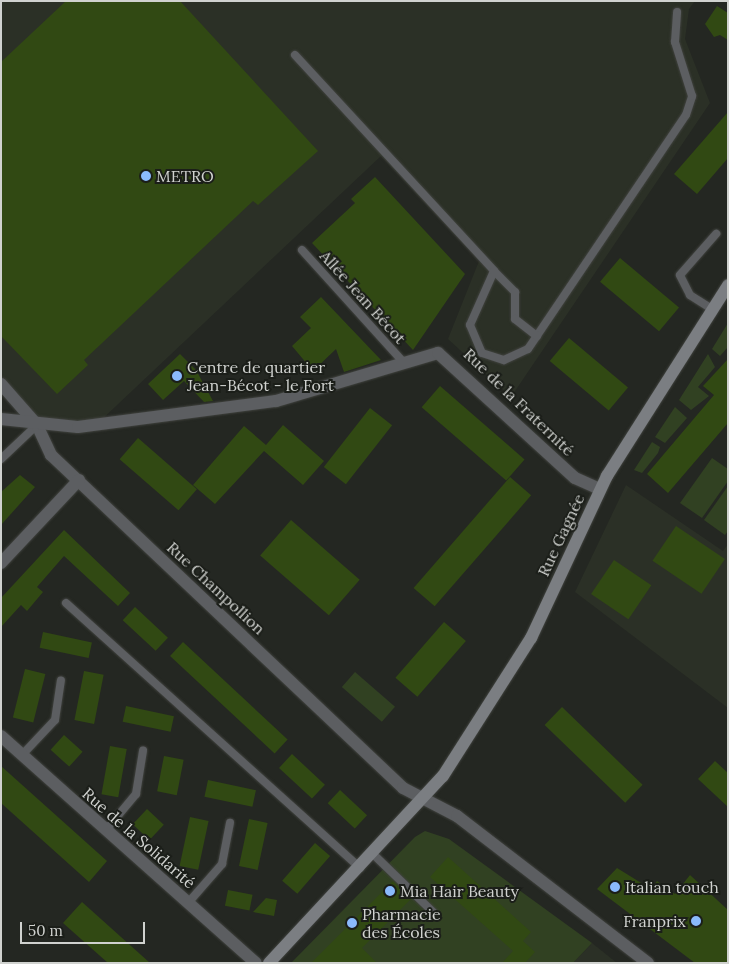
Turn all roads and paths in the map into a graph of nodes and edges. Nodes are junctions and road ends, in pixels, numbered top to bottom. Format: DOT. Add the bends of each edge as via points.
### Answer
graph roads {
  1 [pos="677,12"];
  2 [pos="295,54"];
  3 [pos="716,234"];
  4 [pos="302,250"];
  5 [pos="494,272"];
  6 [pos="728,285"];
  7 [pos="712,309"];
  8 [pos="537,336"];
  9 [pos="404,363"];
  10 [pos="1,384"];
  11 [pos="1,419"];
  12 [pos="37,426"];
  13 [pos="1,459"];
  14 [pos="79,480"];
  15 [pos="600,489"];
  16 [pos="1,563"];
  17 [pos="66,602"];
  18 [pos="61,680"];
  19 [pos="1,736"];
  20 [pos="143,751"];
  21 [pos="22,754"];
  22 [pos="426,799"];
  23 [pos="230,824"];
  24 [pos="106,830"];
  25 [pos="373,854"];
  26 [pos="360,868"];
  27 [pos="188,902"];
  28 [pos="434,913"];
  29 [pos="256,963"];
  30 [pos="269,963"];
  31 [pos="648,963"];
  1 -- 8 [label="lane" via="675,42 692,104"];
  2 -- 5 [label="lane"];
  3 -- 7 [label="lane" via="680,275 690,295"];
  4 -- 9 [label="lane, Allée Jean Bécot"];
  5 -- 8 [label="lane" via="515,292 515,319"];
  5 -- 8 [label="lane" via="470,325 482,353 504,360 528,349"];
  6 -- 7 [label="street, Rue Gagnée"];
  7 -- 15 [label="street, Rue Gagnée"];
  9 -- 12 [label="street, Rue de la Fraternité" via="276,401 78,426"];
  9 -- 15 [label="street, Rue de la Fraternité" via="444,354 575,478"];
  10 -- 12 [label="street, Rue Champollion"];
  11 -- 12 [label="street, Rue de la Fraternité"];
  12 -- 13 [label="lane"];
  12 -- 14 [label="street, Rue Champollion" via="51,455"];
  14 -- 16 [label="street"];
  14 -- 22 [label="street, Rue Champollion" via="403,788"];
  15 -- 22 [label="street, Rue Gagnée" via="531,638"];
  17 -- 26 [label="lane"];
  18 -- 21 [label="lane" via="55,720"];
  19 -- 21 [label="street, Rue de la Solidarité"];
  20 -- 24 [label="lane" via="136,794"];
  21 -- 24 [label="street, Rue de la Solidarité"];
  22 -- 25 [label="street, Rue Gagnée"];
  22 -- 31 [label="street, Rue Champollion" via="563,893 588,920"];
  23 -- 27 [label="lane" via="222,864"];
  24 -- 27 [label="street, Rue de la Solidarité"];
  25 -- 26 [label="street, Rue Gagnée"];
  25 -- 28 [label="lane"];
  26 -- 30 [label="street, Rue Gagnée"];
  27 -- 29 [label="street, Rue de la Solidarité"];
}
